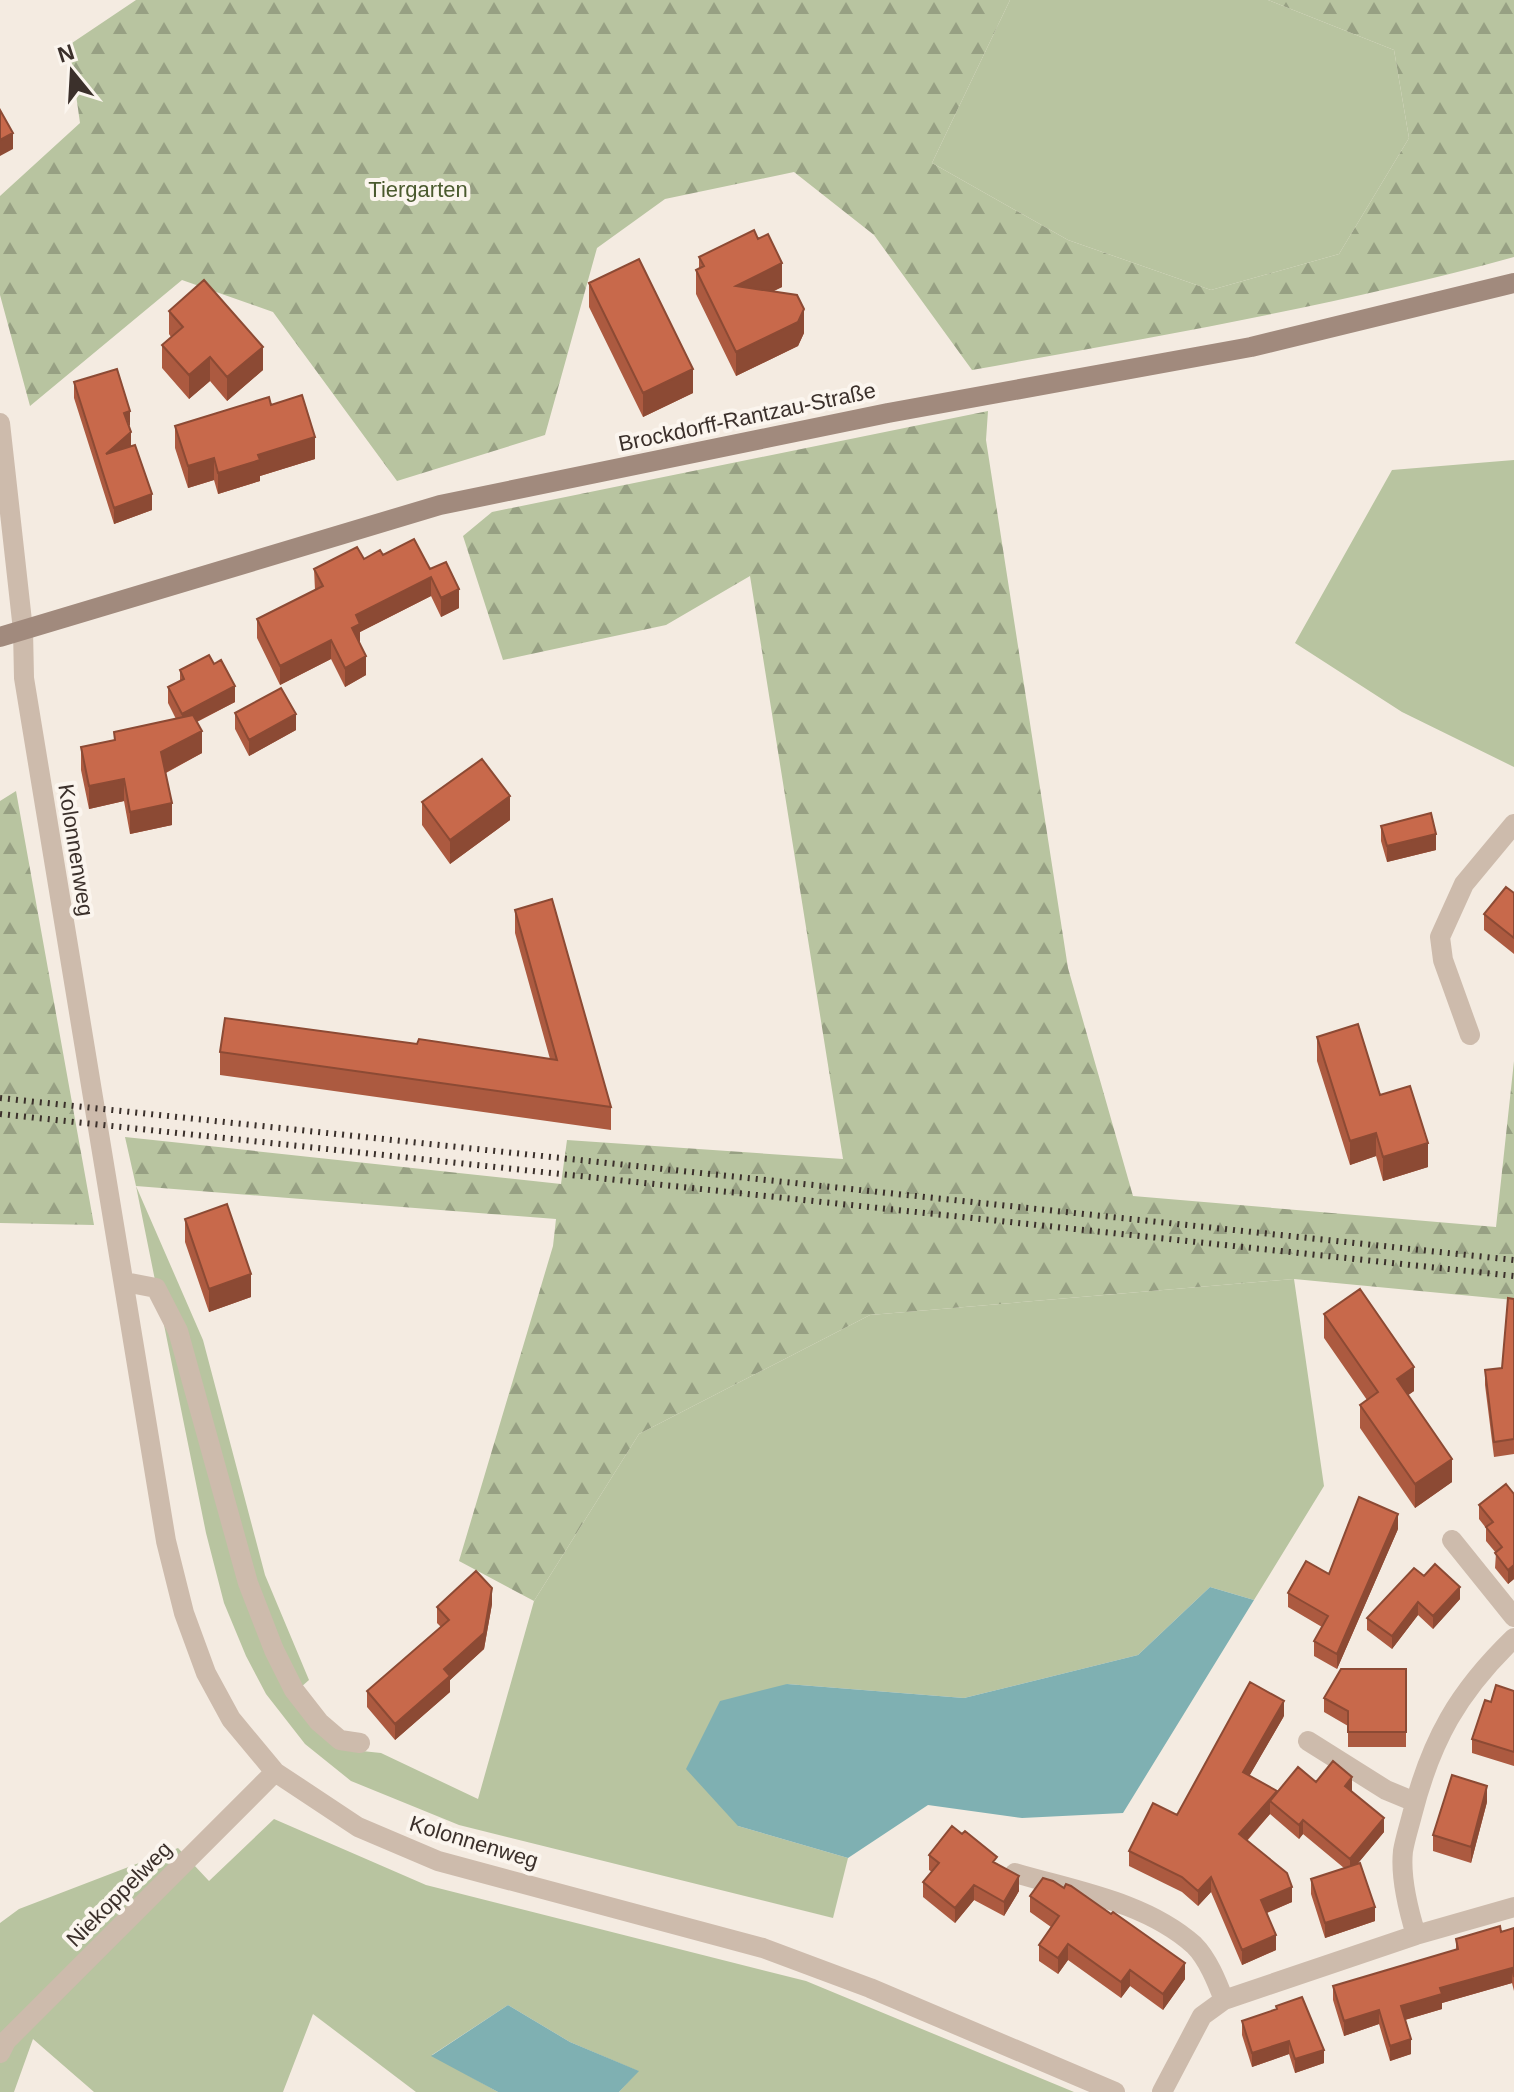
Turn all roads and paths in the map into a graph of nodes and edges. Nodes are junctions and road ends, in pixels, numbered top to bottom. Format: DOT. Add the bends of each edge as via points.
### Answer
graph roads {
  1 [pos="1514,283"];
  2 [pos="0,423"];
  3 [pos="23,630"];
  4 [pos="0,637"];
  5 [pos="1514,824"];
  6 [pos="1470,1035"];
  7 [pos="125,1282"];
  8 [pos="1452,1540"];
  9 [pos="1514,1617"];
  10 [pos="1514,1638"];
  11 [pos="1308,1741"];
  12 [pos="360,1743"];
  13 [pos="275,1772"];
  14 [pos="1415,1802"];
  15 [pos="1015,1873"];
  16 [pos="1514,1907"];
  17 [pos="1416,1935"];
  18 [pos="1224,2000"];
  19 [pos="0,2053"];
  20 [pos="1115,2092"];
  21 [pos="1162,2092"];
  1 -- 3 [label="street, Brockdorff-Rantzau-Straße" via="1251,347 888,413 440,505"];
  2 -- 3 [label="street, Kolonnenweg"];
  3 -- 4 [label="street, Brockdorff-Rantzau-Straße"];
  3 -- 7 [label="street, Kolonnenweg" via="24,678"];
  5 -- 6 [label="street" via="1464,884 1440,937"];
  7 -- 12 [label="street" via="156,1288 178,1331 248,1583 294,1690 340,1740"];
  7 -- 13 [label="street, Kolonnenweg" via="166,1541 184,1613 206,1673 231,1719"];
  8 -- 9 [label="street"];
  10 -- 14 [label="street" via="1446,1721"];
  11 -- 14 [label="street"];
  13 -- 19 [label="street, Niekoppelweg" via="6,2041"];
  13 -- 20 [label="street, Kolonnenweg" via="358,1827 438,1861 763,1948"];
  14 -- 17 [label="street" via="1403,1852 1406,1902"];
  15 -- 18 [label="street" via="1144,1911 1195,1947"];
  16 -- 17 [label="street"];
  17 -- 18 [label="street"];
  18 -- 21 [label="street" via="1202,2016"];
}
